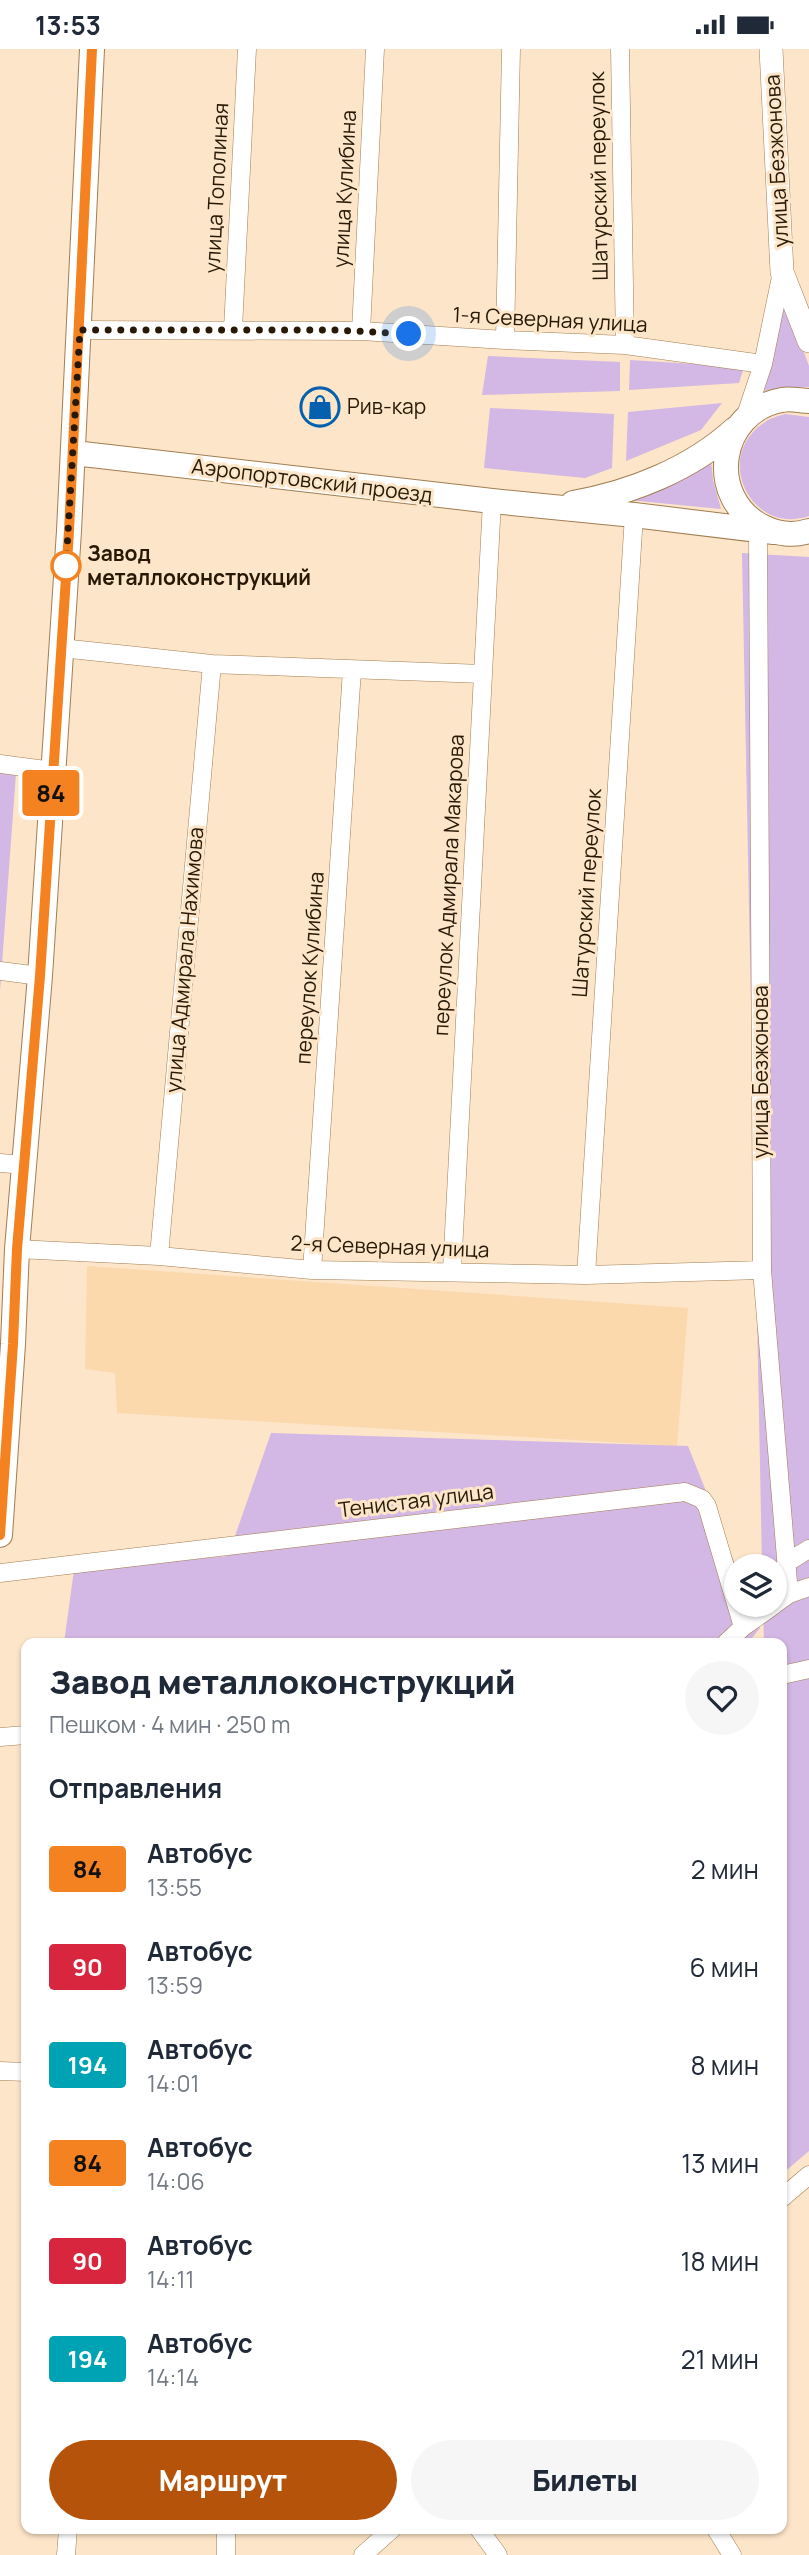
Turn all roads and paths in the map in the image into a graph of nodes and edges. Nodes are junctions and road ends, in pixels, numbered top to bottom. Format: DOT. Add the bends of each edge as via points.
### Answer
graph roads {
  1 [pos="92,49"];
  2 [pos="247,49"];
  3 [pos="375,49"];
  4 [pos="511,49"];
  5 [pos="620,49"];
  6 [pos="771,49"];
  7 [pos="782,272"];
  8 [pos="233,329"];
  9 [pos="80,330"];
  10 [pos="361,331"];
  11 [pos="505,340"];
  12 [pos="809,341"];
  13 [pos="625,345"];
  14 [pos="763,364"];
  15 [pos="809,401"];
  16 [pos="742,422"];
  17 [pos="74,453"];
  18 [pos="492,501"];
  19 [pos="551,507"];
  20 [pos="634,515"];
  21 [pos="766,532"];
  22 [pos="806,533"];
  23 [pos="61,648"];
  24 [pos="212,664"];
  25 [pos="352,670"];
  26 [pos="483,674"];
  27 [pos="0,764"];
  28 [pos="52,771"];
  29 [pos="0,971"];
  30 [pos="40,976"];
  31 [pos="0,1163"];
  32 [pos="25,1165"];
  33 [pos="17,1249"];
  34 [pos="159,1256"];
  35 [pos="312,1269"];
  36 [pos="762,1270"];
  37 [pos="452,1271"];
  38 [pos="586,1275"];
  39 [pos="7,1344"];
  40 [pos="1,1521"];
  41 [pos="809,1549"];
  42 [pos="785,1554"];
  43 [pos="787,1562"];
  44 [pos="0,1573"];
  45 [pos="809,1587"];
  46 [pos="787,1597"];
  47 [pos="757,1617"];
  48 [pos="743,1627"];
  49 [pos="731,1638"];
  50 [pos="809,1668"];
  51 [pos="787,1674"];
  52 [pos="21,1735"];
  53 [pos="0,1737"];
  54 [pos="0,2071"];
  55 [pos="21,2072"];
  56 [pos="809,2175"];
  57 [pos="787,2194"];
  58 [pos="68,2534"];
  59 [pos="226,2534"];
  60 [pos="386,2534"];
  61 [pos="483,2534"];
  62 [pos="719,2534"];
  63 [pos="66,2555"];
  64 [pos="226,2555"];
  65 [pos="363,2555"];
  66 [pos="498,2555"];
  67 [pos="732,2555"];
  1 -- 9 [label="main road"];
  2 -- 8 [label="street, улица Тополиная"];
  3 -- 10 [label="street, улица Кулибина"];
  4 -- 11 [label="street"];
  5 -- 13 [label="street, Шатурский переулок"];
  6 -- 7 [label="street, улица Безжонова"];
  7 -- 12 [label="street, улица Безжонова"];
  7 -- 14 [label="street"];
  8 -- 9 [label="street, 1-я Северная улица"];
  8 -- 10 [label="street, 1-я Северная улица"];
  9 -- 17 [label="main road"];
  10 -- 11 [label="street, 1-я Северная улица"];
  11 -- 13 [label="street, 1-я Северная улица"];
  13 -- 14 [label="street, 1-я Северная улица"];
  14 -- 16 [label="street"];
  15 -- 16 [label="main road" via="783,399 758,408"];
  16 -- 19 [label="main road" via="702,455 653,479"];
  16 -- 21 [label="main road" via="726,449 724,475 733,501"];
  17 -- 18 [label="main road, Аэропортовский проезд"];
  17 -- 23 [label="main road"];
  18 -- 19 [label="main road, Аэропортовский проезд"];
  18 -- 26 [label="street, переулок Адмирала Макарова"];
  19 -- 20 [label="main road, Аэропортовский проезд"];
  20 -- 21 [label="main road, Аэропортовский проезд"];
  20 -- 38 [label="street, Шатурский переулок"];
  21 -- 22 [label="main road, Аэропортовский проезд"];
  21 -- 36 [label="street, улица Безжонова"];
  23 -- 24 [label="street"];
  23 -- 28 [label="main road"];
  24 -- 25 [label="street"];
  24 -- 34 [label="street, улица Адмирала Нахимова"];
  25 -- 26 [label="street"];
  25 -- 35 [label="street, переулок Кулибина"];
  26 -- 37 [label="street, переулок Адмирала Макарова"];
  27 -- 28 [label="street"];
  28 -- 30 [label="main road"];
  29 -- 30 [label="street"];
  30 -- 32 [label="main road"];
  31 -- 32 [label="street"];
  32 -- 33 [label="main road"];
  33 -- 34 [label="street, 2-я Северная улица"];
  33 -- 39 [label="main road"];
  34 -- 35 [label="street, 2-я Северная улица"];
  35 -- 37 [label="street, 2-я Северная улица"];
  36 -- 38 [label="street, 2-я Северная улица"];
  36 -- 42 [label="street, улица Безжонова"];
  37 -- 38 [label="street, 2-я Северная улица"];
  39 -- 40 [label="main road"];
  41 -- 43 [label="street"];
  44 -- 48 [label="street, Тенистая улица" via="685,1492 707,1506"];
  45 -- 46 [label="street"];
  47 -- 48 [label="street"];
  48 -- 49 [label="street"];
  50 -- 51 [label="street"];
  52 -- 53 [label="street"];
  54 -- 55 [label="street"];
  56 -- 57 [label="street"];
  58 -- 63 [label="street"];
  59 -- 64 [label="street"];
  60 -- 65 [label="street"];
  61 -- 66 [label="street"];
  62 -- 67 [label="street"];
}
